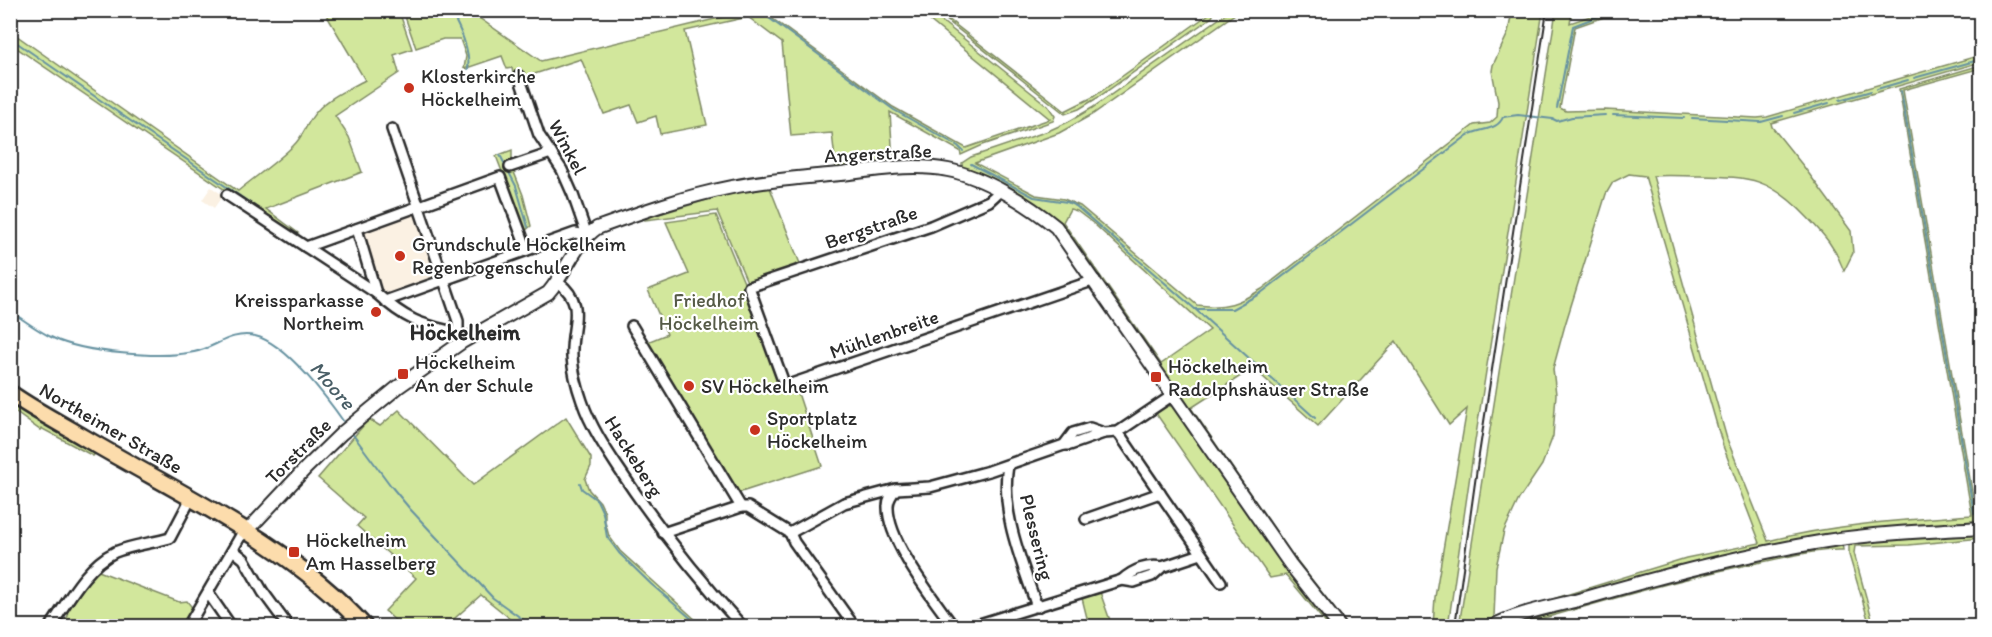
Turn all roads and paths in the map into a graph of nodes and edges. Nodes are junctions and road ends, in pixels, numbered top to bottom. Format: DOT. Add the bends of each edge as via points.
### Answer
graph roads {
  1 [pos="519,76"];
  2 [pos="392,129"];
  3 [pos="551,153"];
  4 [pos="510,167"];
  5 [pos="1000,191"];
  6 [pos="227,195"];
  7 [pos="418,207"];
  8 [pos="357,229"];
  9 [pos="587,235"];
  10 [pos="306,248"];
  11 [pos="527,250"];
  12 [pos="444,279"];
  13 [pos="1095,280"];
  14 [pos="558,282"];
  15 [pos="749,287"];
  16 [pos="376,293"];
  17 [pos="385,301"];
  18 [pos="632,326"];
  19 [pos="460,337"];
  20 [pos="10,393"];
  21 [pos="1173,395"];
  22 [pos="1118,432"];
  23 [pos="1008,465"];
  24 [pos="988,471"];
  25 [pos="1005,482"];
  26 [pos="896,489"];
  27 [pos="1160,493"];
  28 [pos="873,494"];
  29 [pos="191,498"];
  30 [pos="741,507"];
  31 [pos="888,507"];
  32 [pos="1086,519"];
  33 [pos="1982,528"];
  34 [pos="247,531"];
  35 [pos="663,533"];
  36 [pos="790,533"];
  37 [pos="233,550"];
  38 [pos="1201,554"];
  39 [pos="1221,582"];
  40 [pos="208,593"];
  41 [pos="1037,607"];
  42 [pos="51,627"];
  43 [pos="188,627"];
  44 [pos="231,627"];
  45 [pos="288,627"];
  46 [pos="364,627"];
  47 [pos="742,627"];
  48 [pos="854,627"];
  49 [pos="953,627"];
  50 [pos="973,627"];
  51 [pos="1339,627"];
  52 [pos="1494,627"];
  1 -- 3 [label="street, Winkel" via="539,135"];
  2 -- 7 [label="street"];
  3 -- 4 [label="street"];
  3 -- 9 [label="street, Winkel" via="573,195"];
  5 -- 9 [label="street, Angerstraße" via="950,170 873,170 733,187 639,213"];
  5 -- 13 [label="street, Angerstraße" via="1056,227"];
  5 -- 15 [label="street, Bergstraße" via="989,201 932,226"];
  6 -- 10 [label="street"];
  7 -- 8 [label="street"];
  7 -- 11 [label="street" via="500,177"];
  7 -- 12 [label="street"];
  8 -- 10 [label="street"];
  8 -- 16 [label="street"];
  9 -- 11 [label="street" via="575,233"];
  9 -- 14 [label="street"];
  10 -- 16 [label="street"];
  11 -- 12 [label="street"];
  12 -- 17 [label="street"];
  12 -- 19 [label="street"];
  13 -- 15 [label="street, Mühlenbreite" via="785,387"];
  13 -- 21 [label="street, Angerstraße"];
  14 -- 19 [label="street, Torstraße" via="536,301"];
  14 -- 35 [label="street, Hackeberg" via="571,293 575,305 572,355 582,402 611,456"];
  16 -- 17 [label="street"];
  17 -- 19 [label="street" via="416,323"];
  18 -- 30 [label="street"];
  19 -- 34 [label="street, Torstraße" via="347,429"];
  20 -- 29 [label="main road, Northeimer Straße"];
  21 -- 22 [label="street"];
  21 -- 51 [label="street, Angerstraße" via="1290,564"];
  22 -- 23 [label="street" via="1090,428 1073,433 1064,445"];
  22 -- 27 [label="street"];
  23 -- 24 [label="street"];
  23 -- 25 [label="street, Plessering"];
  24 -- 25 [label="street, Plessering"];
  24 -- 26 [label="street" via="930,487"];
  25 -- 41 [label="street, Plessering" via="1013,532"];
  26 -- 28 [label="street"];
  26 -- 31 [label="street"];
  27 -- 32 [label="street"];
  27 -- 38 [label="street"];
  28 -- 31 [label="street"];
  28 -- 36 [label="street" via="844,503"];
  29 -- 34 [label="main road, Northeimer Straße"];
  29 -- 42 [label="street, Northeimer Straße" via="170,538 116,552 99,563"];
  30 -- 35 [label="street"];
  30 -- 36 [label="street" via="748,507"];
  31 -- 49 [label="street" via="895,534 914,570"];
  33 -- 52 [label="street" via="1844,539 1758,554 1643,581"];
  34 -- 37 [label="street"];
  34 -- 46 [label="main road, Northeimer Straße" via="297,565"];
  35 -- 47 [label="street, Hackeberg"];
  36 -- 48 [label="street"];
  37 -- 40 [label="street"];
  37 -- 45 [label="street" via="244,559"];
  38 -- 39 [label="street"];
  38 -- 41 [label="street" via="1162,567 1152,576 1134,582 1122,580"];
  40 -- 43 [label="street"];
  40 -- 44 [label="street"];
  41 -- 50 [label="street, Plessering"];
}
